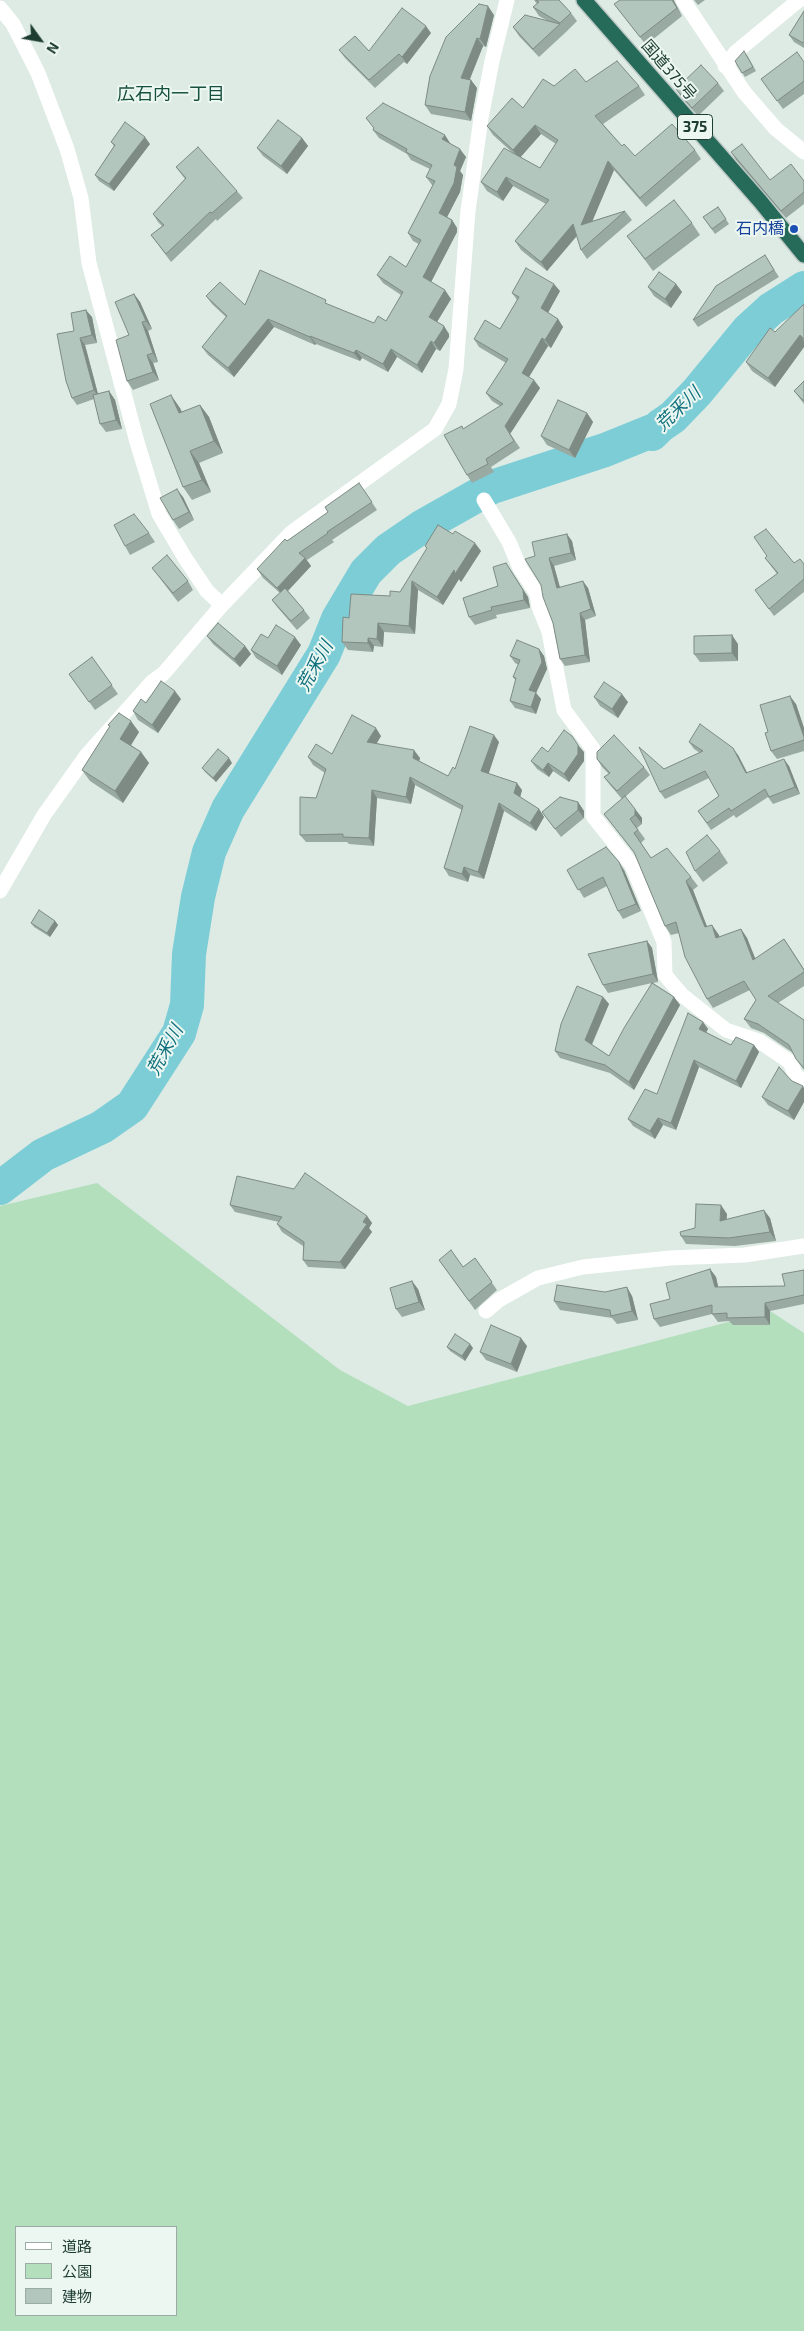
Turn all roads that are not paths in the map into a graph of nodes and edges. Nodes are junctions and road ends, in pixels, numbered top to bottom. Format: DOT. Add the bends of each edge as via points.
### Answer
graph roads {
  1 [pos="507,0"];
  2 [pos="584,0"];
  3 [pos="683,0"];
  4 [pos="799,0"];
  5 [pos="0,8"];
  6 [pos="725,66"];
  7 [pos="804,152"];
  8 [pos="804,255"];
  9 [pos="484,500"];
  10 [pos="222,605"];
  11 [pos="0,890"];
  12 [pos="804,1083"];
  13 [pos="804,1246"];
  14 [pos="486,1310"];
  1 -- 10 [label="street" via="492,62 468,211 456,369 449,404 435,430 292,532"];
  2 -- 8 [label="highway, 国道375号 / 375"];
  3 -- 6 [label="street"];
  4 -- 6 [label="street" via="736,52"];
  5 -- 10 [label="street" via="13,24 38,73 67,149 81,198 89,263 159,514 207,591"];
  6 -- 7 [label="street" via="776,129"];
  9 -- 12 [label="street" via="537,594 549,632 564,710 592,749 593,816 632,865 664,942 665,975 682,995 726,1030 759,1041 790,1062"];
  10 -- 11 [label="street" via="86,756 44,816"];
  13 -- 14 [label="street" via="745,1255 670,1258 583,1267 538,1278"];
}
